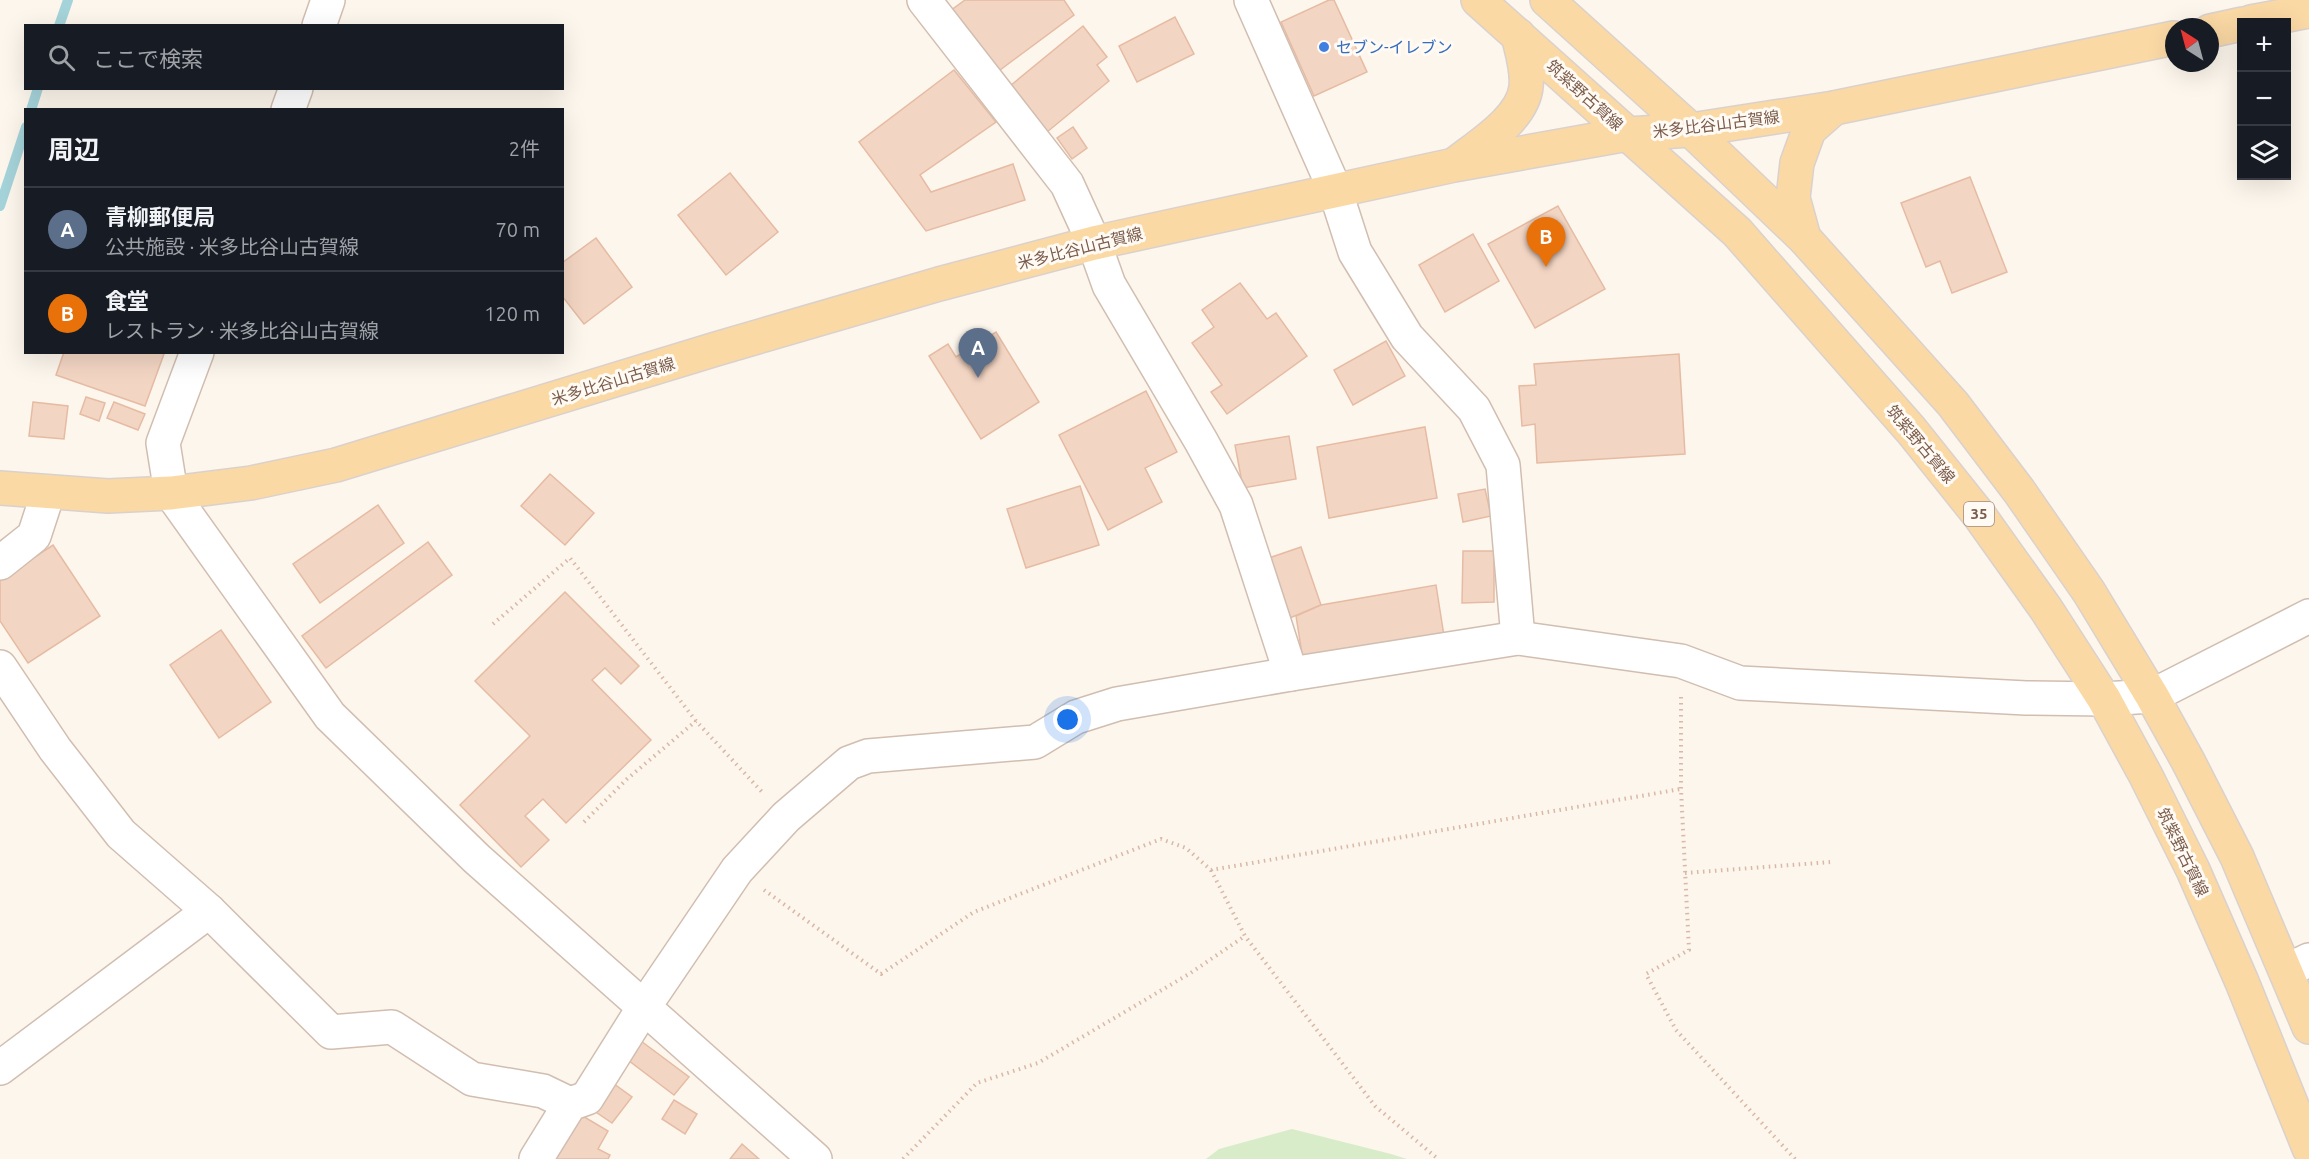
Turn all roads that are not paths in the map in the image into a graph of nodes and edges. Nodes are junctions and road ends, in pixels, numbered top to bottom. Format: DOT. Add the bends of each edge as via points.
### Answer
graph roads {
  1 [pos="328,0"];
  2 [pos="924,0"];
  3 [pos="1251,0"];
  4 [pos="1478,0"];
  5 [pos="1547,0"];
  6 [pos="2309,11"];
  7 [pos="2272,18"];
  8 [pos="320,24"];
  9 [pos="2237,25"];
  10 [pos="2219,29"];
  11 [pos="1518,36"];
  12 [pos="2165,40"];
  13 [pos="295,90"];
  14 [pos="289,108"];
  15 [pos="1834,108"];
  16 [pos="1691,130"];
  17 [pos="1628,134"];
  18 [pos="1454,165"];
  19 [pos="1335,190"];
  20 [pos="1804,238"];
  21 [pos="1094,243"];
  22 [pos="196,354"];
  23 [pos="0,488"];
  24 [pos="48,493"];
  25 [pos="171,493"];
  26 [pos="0,563"];
  27 [pos="2309,616"];
  28 [pos="1518,638"];
  29 [pos="0,667"];
  30 [pos="1291,674"];
  31 [pos="2152,696"];
  32 [pos="2104,699"];
  33 [pos="209,911"];
  34 [pos="2297,965"];
  35 [pos="644,1007"];
  36 [pos="2309,1027"];
  37 [pos="0,1068"];
  38 [pos="570,1104"];
  39 [pos="2309,1148"];
  40 [pos="536,1159"];
  41 [pos="815,1159"];
  1 -- 8 [label="street"];
  2 -- 21 [label="street" via="1067,184"];
  3 -- 19 [label="street"];
  4 -- 11 [label="main road, 筑紫野古賀線 / 35"];
  5 -- 16 [label="main road"];
  6 -- 7 [label="main road"];
  9 -- 10 [label="main road"];
  11 -- 17 [label="main road, 筑紫野古賀線 / 35"];
  11 -- 18 [label="main road" via="1526,89 1513,116"];
  12 -- 15 [label="main road, 米多比谷山古賀線"];
  13 -- 14 [label="street"];
  15 -- 16 [label="main road, 米多比谷山古賀線"];
  15 -- 20 [label="main road" via="1809,130 1797,163 1793,198"];
  16 -- 17 [label="main road, 米多比谷山古賀線"];
  16 -- 20 [label="main road"];
  17 -- 18 [label="main road, 米多比谷山古賀線"];
  17 -- 32 [label="main road, 筑紫野古賀線 / 35" via="1737,232 1911,430 1979,514"];
  18 -- 19 [label="main road, 米多比谷山古賀線"];
  19 -- 21 [label="main road, 米多比谷山古賀線"];
  19 -- 28 [label="street" via="1355,252 1407,337 1474,409 1503,465"];
  20 -- 31 [label="main road" via="1953,404 2089,592"];
  21 -- 25 [label="main road, 米多比谷山古賀線" via="939,284 336,465 251,483"];
  21 -- 30 [label="street" via="1109,285 1236,505"];
  22 -- 25 [label="street" via="163,442"];
  23 -- 24 [label="main road, 米多比谷山古賀線"];
  24 -- 25 [label="main road, 米多比谷山古賀線"];
  24 -- 26 [label="street" via="34,536"];
  25 -- 35 [label="street" via="330,716 477,859"];
  27 -- 31 [label="street"];
  28 -- 30 [label="street"];
  28 -- 32 [label="street" via="1681,661 1740,683"];
  29 -- 33 [label="street" via="55,749 121,834"];
  30 -- 35 [label="street" via="1117,704 1076,717 1035,742 868,756 849,764 786,817 737,870"];
  31 -- 32 [label="street"];
  31 -- 34 [label="main road"];
  32 -- 39 [label="main road, 筑紫野古賀線 / 35" via="2193,870"];
  33 -- 37 [label="street"];
  33 -- 38 [label="street" via="331,1032 392,1028 472,1079 543,1091"];
  34 -- 36 [label="main road"];
  35 -- 38 [label="street" via="587,1098"];
  35 -- 41 [label="street"];
  38 -- 40 [label="street"];
}
